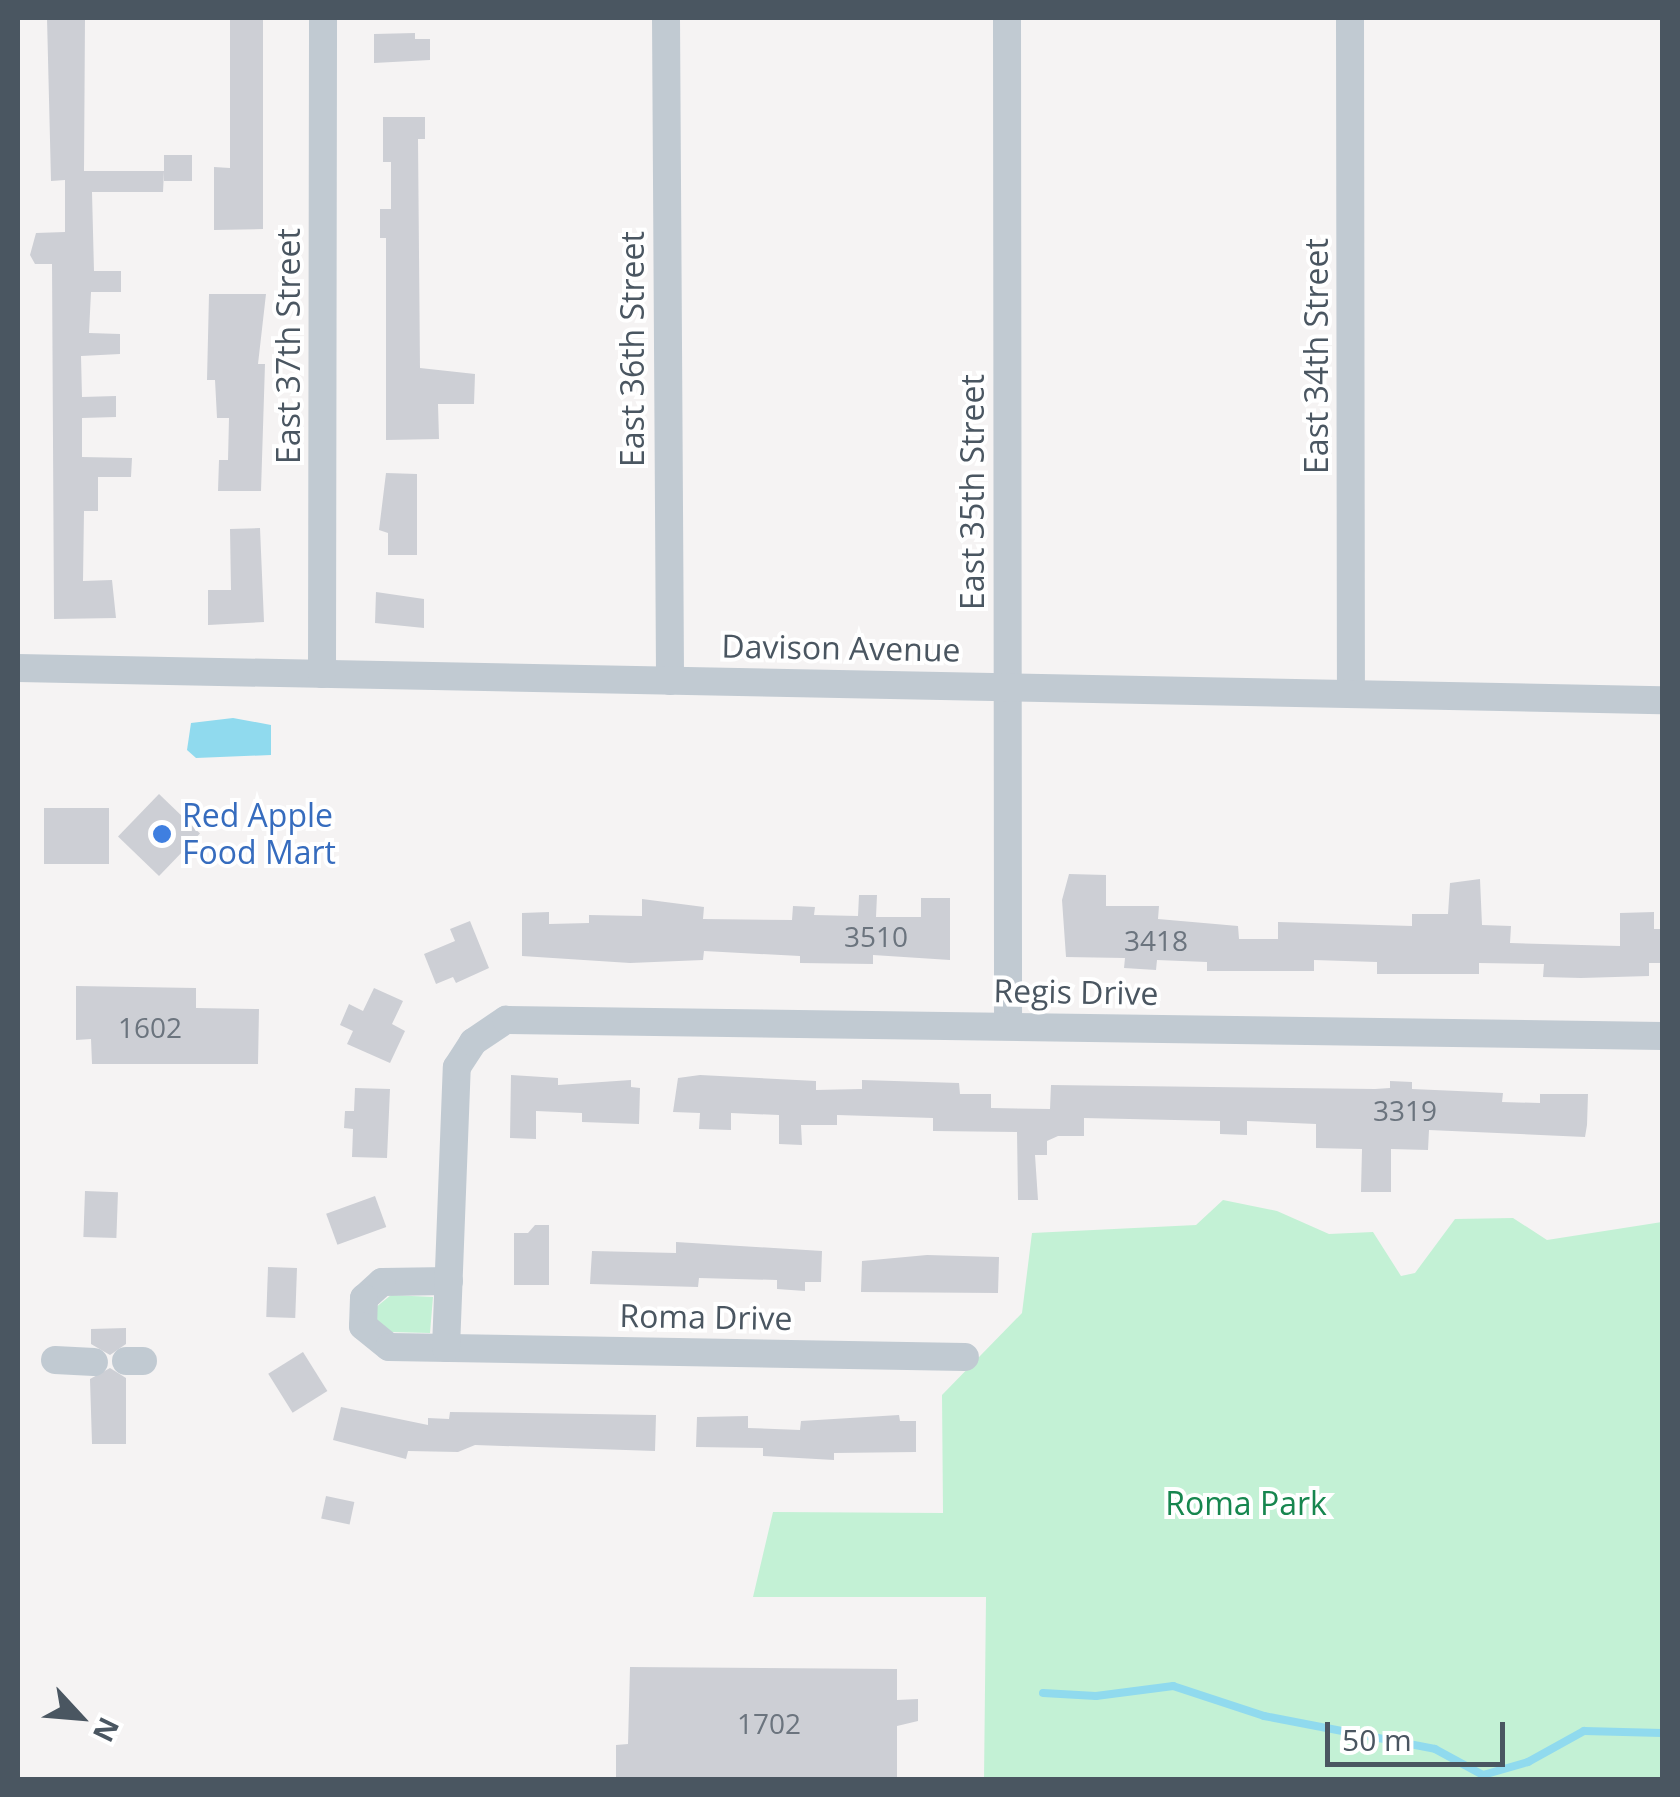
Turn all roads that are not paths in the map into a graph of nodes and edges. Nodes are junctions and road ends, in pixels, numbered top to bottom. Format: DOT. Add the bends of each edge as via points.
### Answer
graph roads {
  1 [pos="323,18"];
  2 [pos="666,18"];
  3 [pos="1007,18"];
  4 [pos="1350,18"];
  5 [pos="18,668"];
  6 [pos="322,674"];
  7 [pos="670,681"];
  8 [pos="1008,685"];
  9 [pos="1350,694"];
  10 [pos="1662,700"];
  11 [pos="1008,1026"];
  12 [pos="1662,1036"];
  13 [pos="449,1281"];
  14 [pos="446,1348"];
  15 [pos="965,1357"];
  16 [pos="56,1360"];
  17 [pos="94,1362"];
  1 -- 6 [label="street, East 37th Street"];
  2 -- 7 [label="street, East 36th Street"];
  3 -- 8 [label="street, East 35th Street"];
  4 -- 9 [label="street, East 34th Street"];
  5 -- 6 [label="street, Davison Avenue"];
  6 -- 7 [label="street, Davison Avenue"];
  7 -- 8 [label="street, Davison Avenue"];
  8 -- 9 [label="street, Davison Avenue"];
  8 -- 11 [label="street, East 35th Street"];
  9 -- 10 [label="street, Davison Avenue"];
  11 -- 12 [label="street, Regis Drive"];
  11 -- 13 [label="street, Regis Drive" via="525,1018 490,1029 464,1054 454,1087"];
  13 -- 14 [label="street"];
  13 -- 14 [label="street" via="382,1282 364,1298 361,1317 382,1345"];
  14 -- 15 [label="street, Roma Drive"];
  16 -- 17 [label="street"];
}
